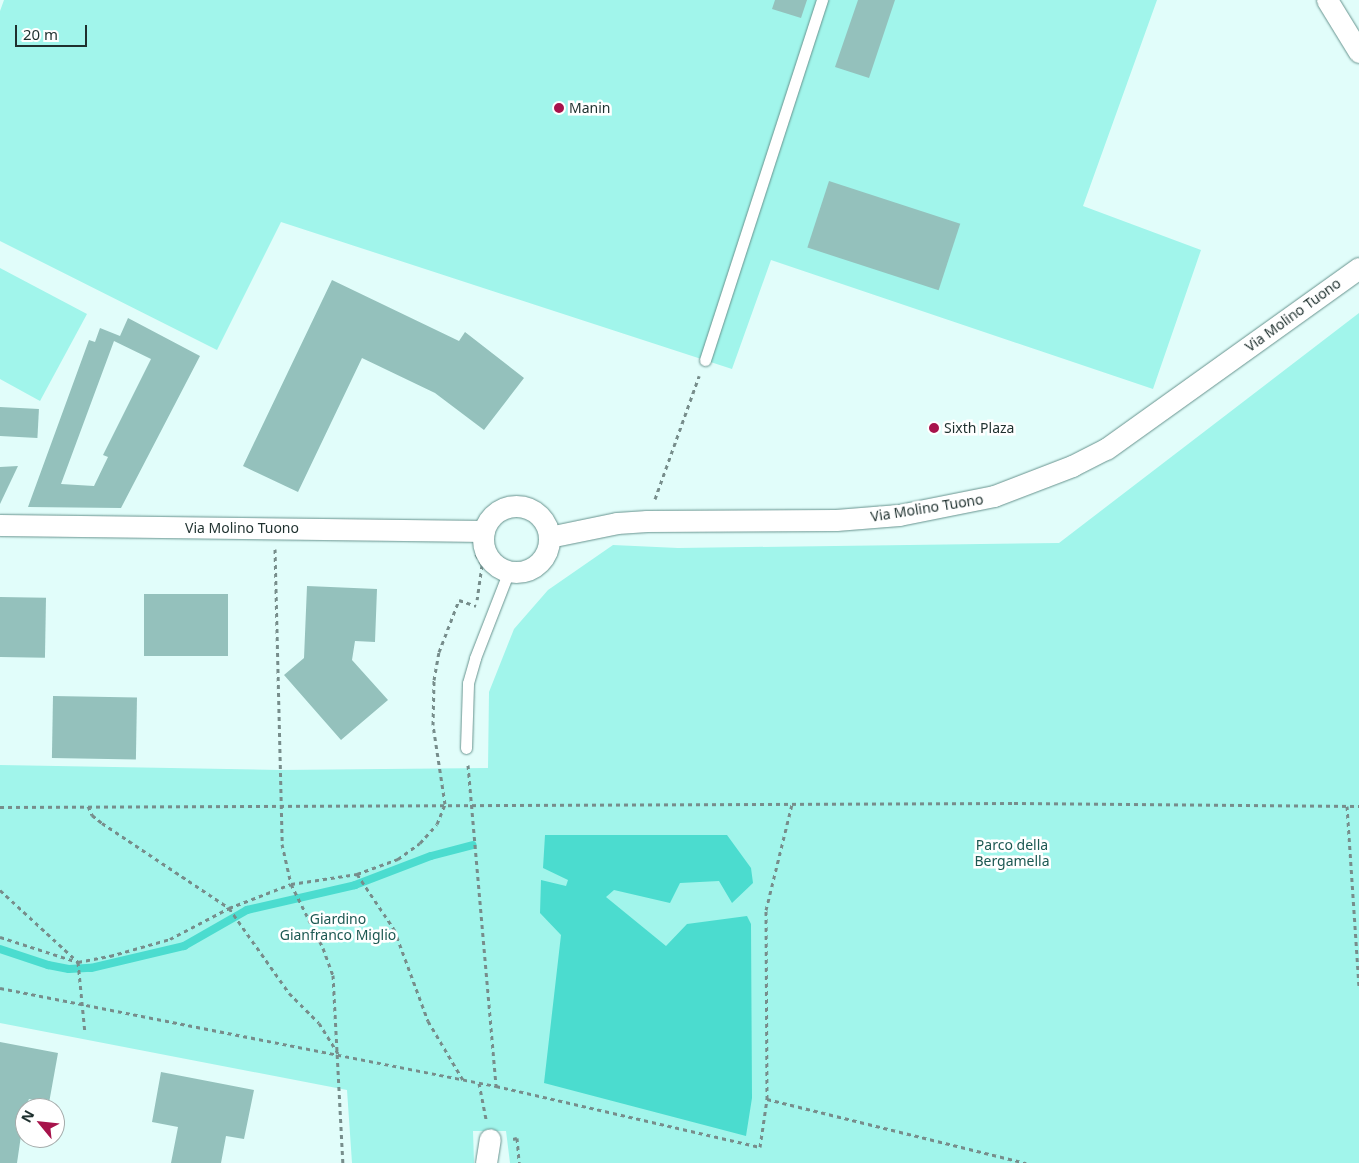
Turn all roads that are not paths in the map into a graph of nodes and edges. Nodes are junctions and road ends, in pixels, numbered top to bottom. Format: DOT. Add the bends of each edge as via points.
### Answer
graph roads {
  1 [pos="822,0"];
  2 [pos="1327,0"];
  3 [pos="1356,42"];
  4 [pos="1359,268"];
  5 [pos="705,360"];
  6 [pos="0,525"];
  7 [pos="549,537"];
  8 [pos="478,539"];
  9 [pos="509,571"];
  10 [pos="466,748"];
  11 [pos="490,1140"];
  12 [pos="486,1163"];
  1 -- 5 [label="lane"];
  2 -- 3 [label="street"];
  4 -- 7 [label="street, Via Molino Tuono" via="1119,440 1029,485 958,506 899,515 836,520 647,521 617,523"];
  6 -- 8 [label="street, Via Molino Tuono"];
  7 -- 8 [label="street" via="541,518 533,511 514,506 495,514"];
  7 -- 9 [label="street" via="544,556 538,564 519,572"];
  8 -- 9 [label="street" via="499,567"];
  9 -- 10 [label="lane" via="468,684"];
  11 -- 12 [label="street"];
}
